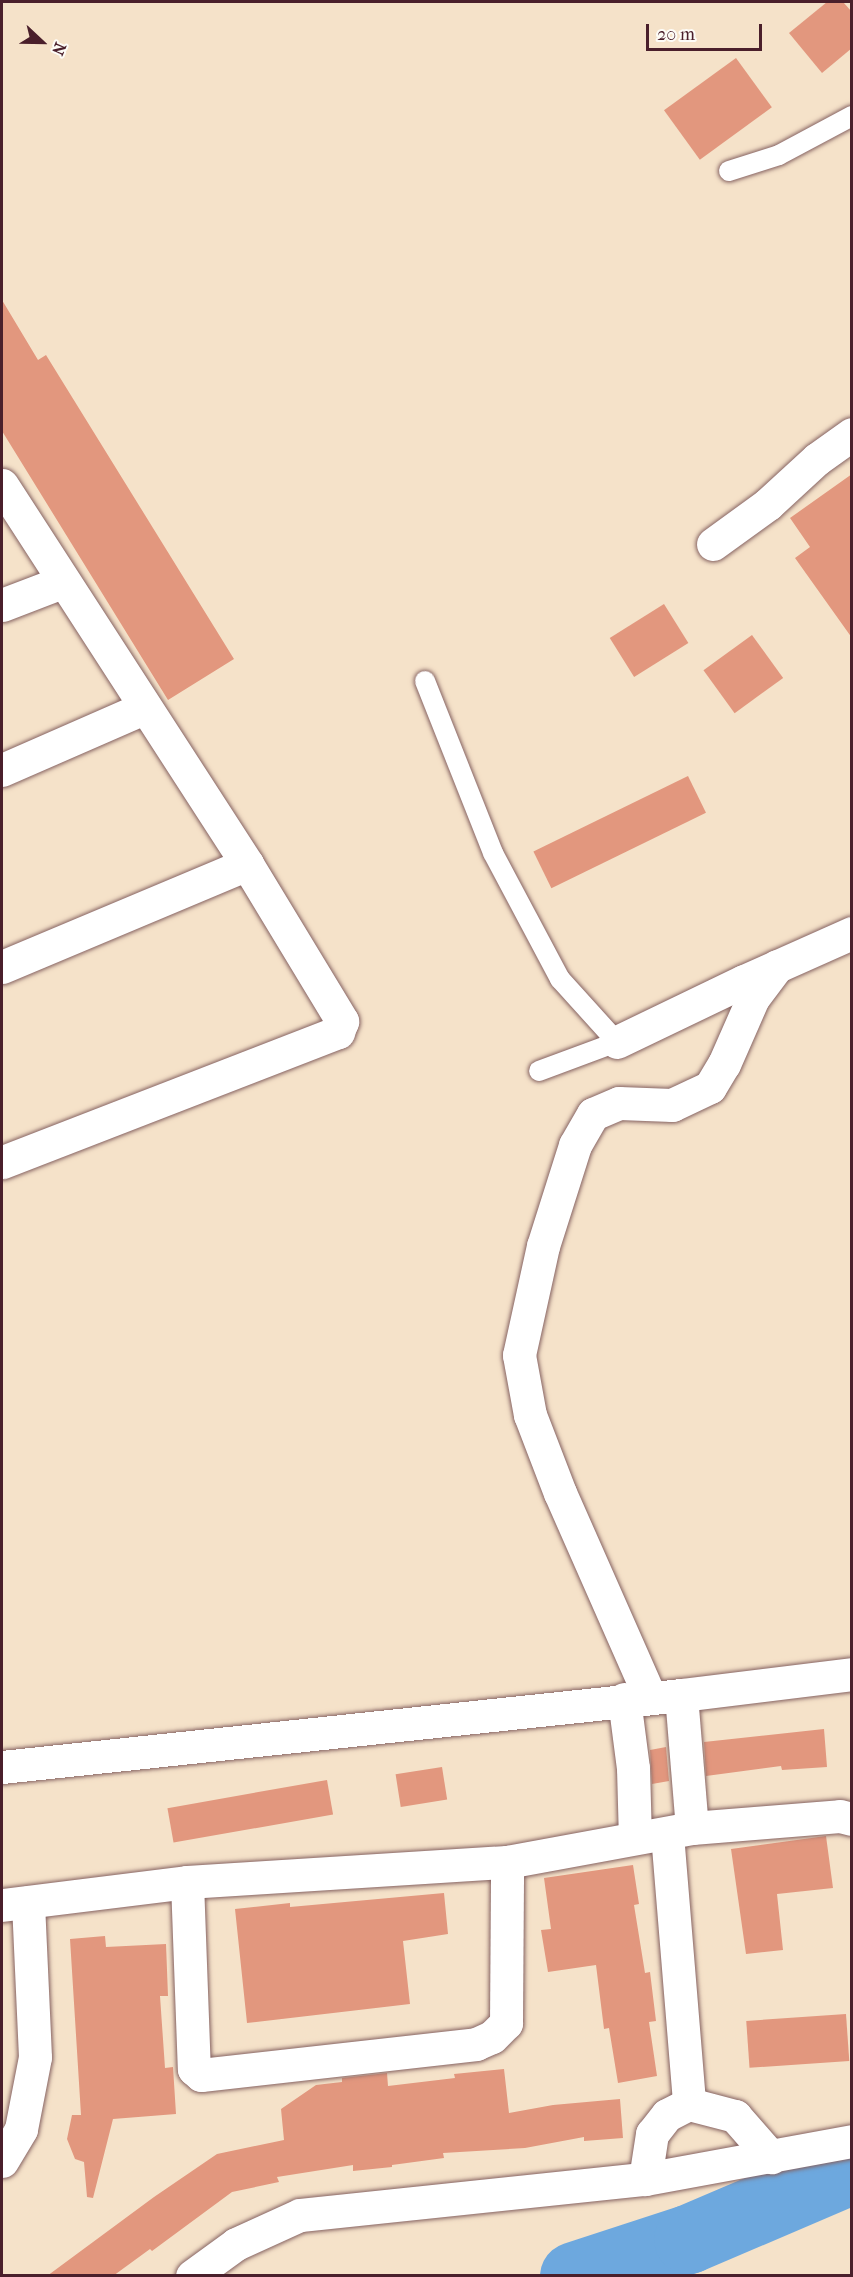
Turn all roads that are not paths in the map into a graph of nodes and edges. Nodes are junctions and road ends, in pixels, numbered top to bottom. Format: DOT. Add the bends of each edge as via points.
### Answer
graph roads {
  1 [pos="852,116"];
  2 [pos="729,171"];
  3 [pos="852,434"];
  4 [pos="2,485"];
  5 [pos="713,544"];
  6 [pos="62,582"];
  7 [pos="2,605"];
  8 [pos="425,681"];
  9 [pos="144,708"];
  10 [pos="2,770"];
  11 [pos="247,864"];
  12 [pos="852,933"];
  13 [pos="777,966"];
  14 [pos="2,967"];
  15 [pos="617,1042"];
  16 [pos="539,1071"];
  17 [pos="2,1162"];
  18 [pos="852,1674"];
  19 [pos="652,1697"];
  20 [pos="2,1767"];
  21 [pos="852,1820"];
  22 [pos="679,1831"];
  23 [pos="635,1838"];
  24 [pos="507,1862"];
  25 [pos="187,1882"];
  26 [pos="15,1904"];
  27 [pos="689,2104"];
  28 [pos="852,2140"];
  29 [pos="771,2157"];
  30 [pos="2,2161"];
  31 [pos="645,2179"];
  32 [pos="192,2276"];
  1 -- 2 [label="lane" via="778,155"];
  3 -- 5 [label="street"];
  4 -- 6 [label="street"];
  6 -- 7 [label="street"];
  6 -- 9 [label="street"];
  8 -- 15 [label="lane" via="499,863 560,979"];
  9 -- 10 [label="street"];
  9 -- 11 [label="street"];
  11 -- 14 [label="street"];
  11 -- 17 [label="street" via="342,1021 338,1032"];
  12 -- 13 [label="street"];
  13 -- 15 [label="street"];
  13 -- 19 [label="street" via="753,998 710,1087 672,1105 619,1103 593,1114 575,1145 543,1245 519,1354 530,1415 560,1493"];
  15 -- 16 [label="lane"];
  18 -- 19 [label="street"];
  19 -- 20 [label="street"];
  19 -- 22 [label="street"];
  19 -- 23 [label="street" via="633,1768"];
  21 -- 22 [label="street" via="840,1816"];
  22 -- 23 [label="street"];
  22 -- 27 [label="street"];
  23 -- 24 [label="street"];
  24 -- 25 [label="street"];
  24 -- 25 [label="street" via="506,2023 492,2037 476,2044 201,2075 194,2069"];
  25 -- 26 [label="street"];
  26 -- 30 [label="street" via="35,2057 21,2129"];
  27 -- 29 [label="street" via="735,2116"];
  27 -- 31 [label="street" via="666,2115 652,2134"];
  28 -- 29 [label="street"];
  29 -- 31 [label="street"];
  31 -- 32 [label="street" via="300,2215 236,2244"];
}
